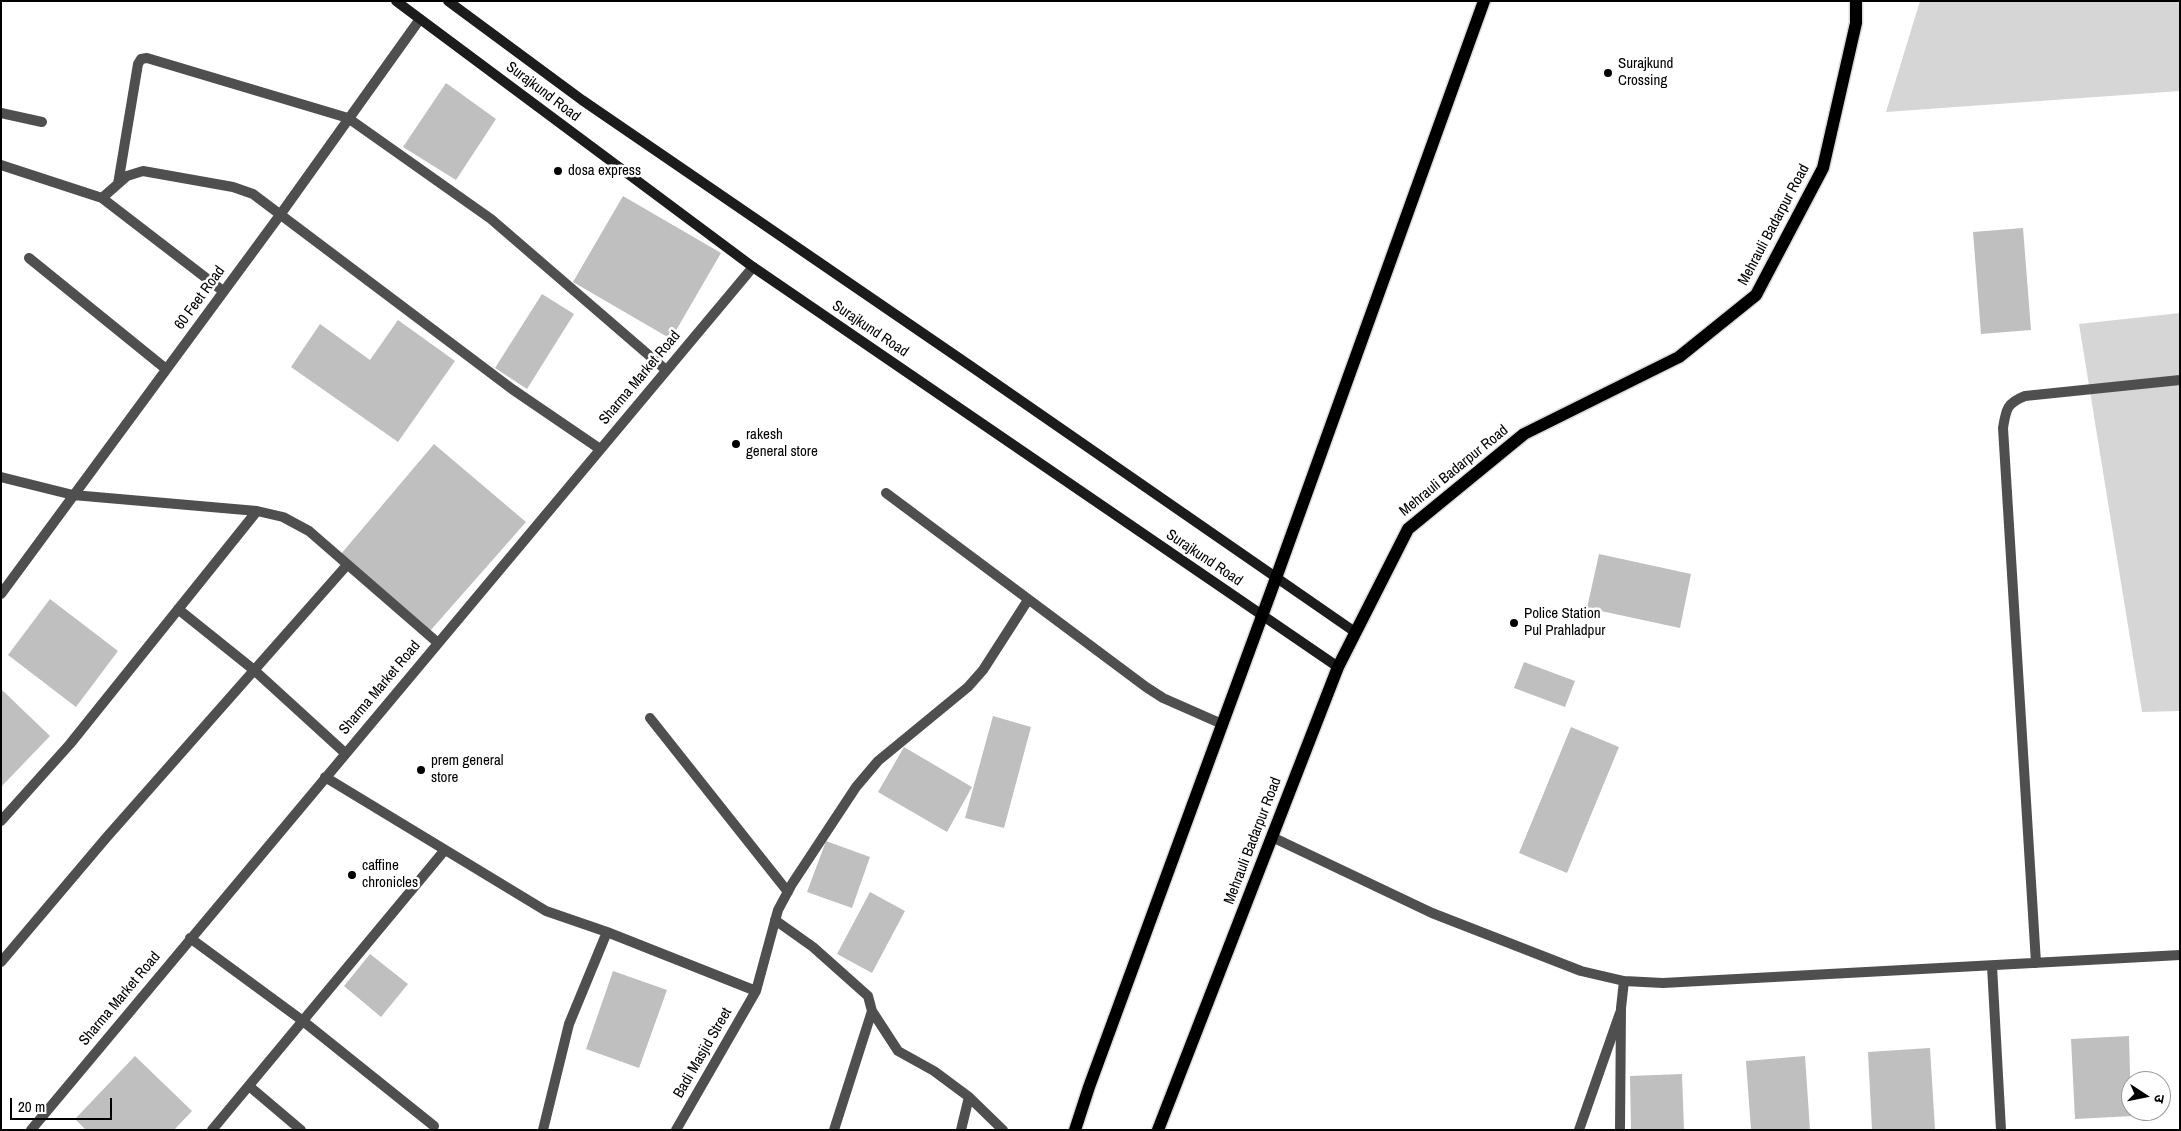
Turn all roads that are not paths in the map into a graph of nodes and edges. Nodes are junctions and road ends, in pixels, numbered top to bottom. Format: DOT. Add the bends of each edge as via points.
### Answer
graph roads {
  1 [pos="396,1"];
  2 [pos="448,1"];
  3 [pos="1484,1"];
  4 [pos="1856,1"];
  5 [pos="420,19"];
  6 [pos="1,113"];
  7 [pos="348,118"];
  8 [pos="42,122"];
  9 [pos="1,165"];
  10 [pos="118,184"];
  11 [pos="102,198"];
  12 [pos="280,215"];
  13 [pos="29,258"];
  14 [pos="752,267"];
  15 [pos="224,291"];
  16 [pos="166,369"];
  17 [pos="666,370"];
  18 [pos="2180,380"];
  19 [pos="600,449"];
  20 [pos="1,477"];
  21 [pos="886,493"];
  22 [pos="73,496"];
  23 [pos="257,511"];
  24 [pos="347,565"];
  25 [pos="1276,578"];
  26 [pos="1,594"];
  27 [pos="1028,600"];
  28 [pos="178,609"];
  29 [pos="1262,615"];
  30 [pos="1355,632"];
  31 [pos="438,643"];
  32 [pos="1338,667"];
  33 [pos="254,670"];
  34 [pos="650,718"];
  35 [pos="1222,724"];
  36 [pos="345,753"];
  37 [pos="325,777"];
  38 [pos="1,821"];
  39 [pos="1272,837"];
  40 [pos="444,851"];
  41 [pos="788,892"];
  42 [pos="775,920"];
  43 [pos="607,932"];
  44 [pos="190,938"];
  45 [pos="2180,955"];
  46 [pos="1,962"];
  47 [pos="2036,963"];
  48 [pos="1992,966"];
  49 [pos="1624,981"];
  50 [pos="756,991"];
  51 [pos="1622,1008"];
  52 [pos="872,1011"];
  53 [pos="303,1021"];
  54 [pos="249,1086"];
  55 [pos="969,1097"];
  56 [pos="434,1126"];
  57 [pos="30,1130"];
  58 [pos="212,1130"];
  59 [pos="300,1130"];
  60 [pos="543,1130"];
  61 [pos="676,1130"];
  62 [pos="834,1130"];
  63 [pos="961,1130"];
  64 [pos="1003,1130"];
  65 [pos="1075,1130"];
  66 [pos="1158,1130"];
  67 [pos="1579,1130"];
  68 [pos="1620,1130"];
  69 [pos="2001,1130"];
  1 -- 5 [label="main road, Surajkund Road"];
  2 -- 25 [label="main road, Surajkund Road" via="582,100"];
  3 -- 25 [label="main road"];
  4 -- 30 [label="main road, Mehrauli Badarpur Road" via="1856,23 1823,168 1756,295 1679,357 1524,434 1408,528"];
  5 -- 7 [label="street, 60 Feet Road"];
  5 -- 14 [label="main road, Surajkund Road"];
  6 -- 8 [label="street"];
  7 -- 10 [label="street" via="147,58 141,59"];
  7 -- 12 [label="street, 60 Feet Road"];
  7 -- 17 [label="street" via="491,219"];
  9 -- 11 [label="street"];
  10 -- 11 [label="street"];
  10 -- 12 [label="street" via="134,172 143,172 233,187 253,194"];
  11 -- 15 [label="street"];
  12 -- 15 [label="street, 60 Feet Road"];
  12 -- 19 [label="street" via="512,389"];
  13 -- 16 [label="street"];
  14 -- 17 [label="street, Sharma Market Road"];
  14 -- 29 [label="main road, Surajkund Road"];
  15 -- 16 [label="street, 60 Feet Road"];
  16 -- 22 [label="street, 60 Feet Road"];
  17 -- 19 [label="street, Sharma Market Road"];
  18 -- 47 [label="street" via="2025,396 2012,401 2006,412 2003,428"];
  19 -- 31 [label="street, Sharma Market Road"];
  20 -- 22 [label="street"];
  21 -- 27 [label="street"];
  22 -- 23 [label="street"];
  22 -- 26 [label="street, 60 Feet Road"];
  23 -- 24 [label="street" via="282,517 309,532"];
  23 -- 28 [label="street"];
  24 -- 31 [label="street"];
  24 -- 33 [label="street"];
  25 -- 29 [label="main road"];
  25 -- 30 [label="main road, Surajkund Road"];
  27 -- 35 [label="street" via="1163,698"];
  27 -- 41 [label="street, Badi Masjid Street" via="984,670 878,761 856,787"];
  28 -- 33 [label="street"];
  28 -- 38 [label="street" via="70,744"];
  29 -- 32 [label="main road, Surajkund Road"];
  29 -- 35 [label="main road"];
  30 -- 32 [label="main road, Mehrauli Badarpur Road"];
  31 -- 36 [label="street, Sharma Market Road"];
  32 -- 39 [label="main road, Mehrauli Badarpur Road"];
  33 -- 36 [label="street"];
  33 -- 46 [label="street"];
  34 -- 41 [label="street"];
  35 -- 65 [label="main road"];
  36 -- 37 [label="street, Sharma Market Road"];
  37 -- 40 [label="street"];
  37 -- 44 [label="street, Sharma Market Road"];
  39 -- 49 [label="street" via="1432,913 1580,971"];
  39 -- 66 [label="main road, Mehrauli Badarpur Road"];
  40 -- 43 [label="street" via="546,911"];
  40 -- 53 [label="street"];
  41 -- 42 [label="street, Badi Masjid Street"];
  42 -- 50 [label="street, Badi Masjid Street"];
  42 -- 52 [label="street" via="813,947 868,996"];
  43 -- 50 [label="street"];
  43 -- 60 [label="street" via="570,1024"];
  44 -- 53 [label="street"];
  44 -- 57 [label="street, Sharma Market Road"];
  45 -- 47 [label="street"];
  47 -- 48 [label="street"];
  48 -- 49 [label="street" via="1663,983"];
  48 -- 69 [label="street"];
  49 -- 51 [label="street"];
  50 -- 61 [label="street, Badi Masjid Street"];
  51 -- 67 [label="street"];
  51 -- 68 [label="street"];
  52 -- 55 [label="street" via="898,1051 934,1071"];
  52 -- 62 [label="street"];
  53 -- 54 [label="street"];
  53 -- 56 [label="street"];
  54 -- 58 [label="street"];
  54 -- 59 [label="street"];
  55 -- 63 [label="street"];
  55 -- 64 [label="street"];
}
